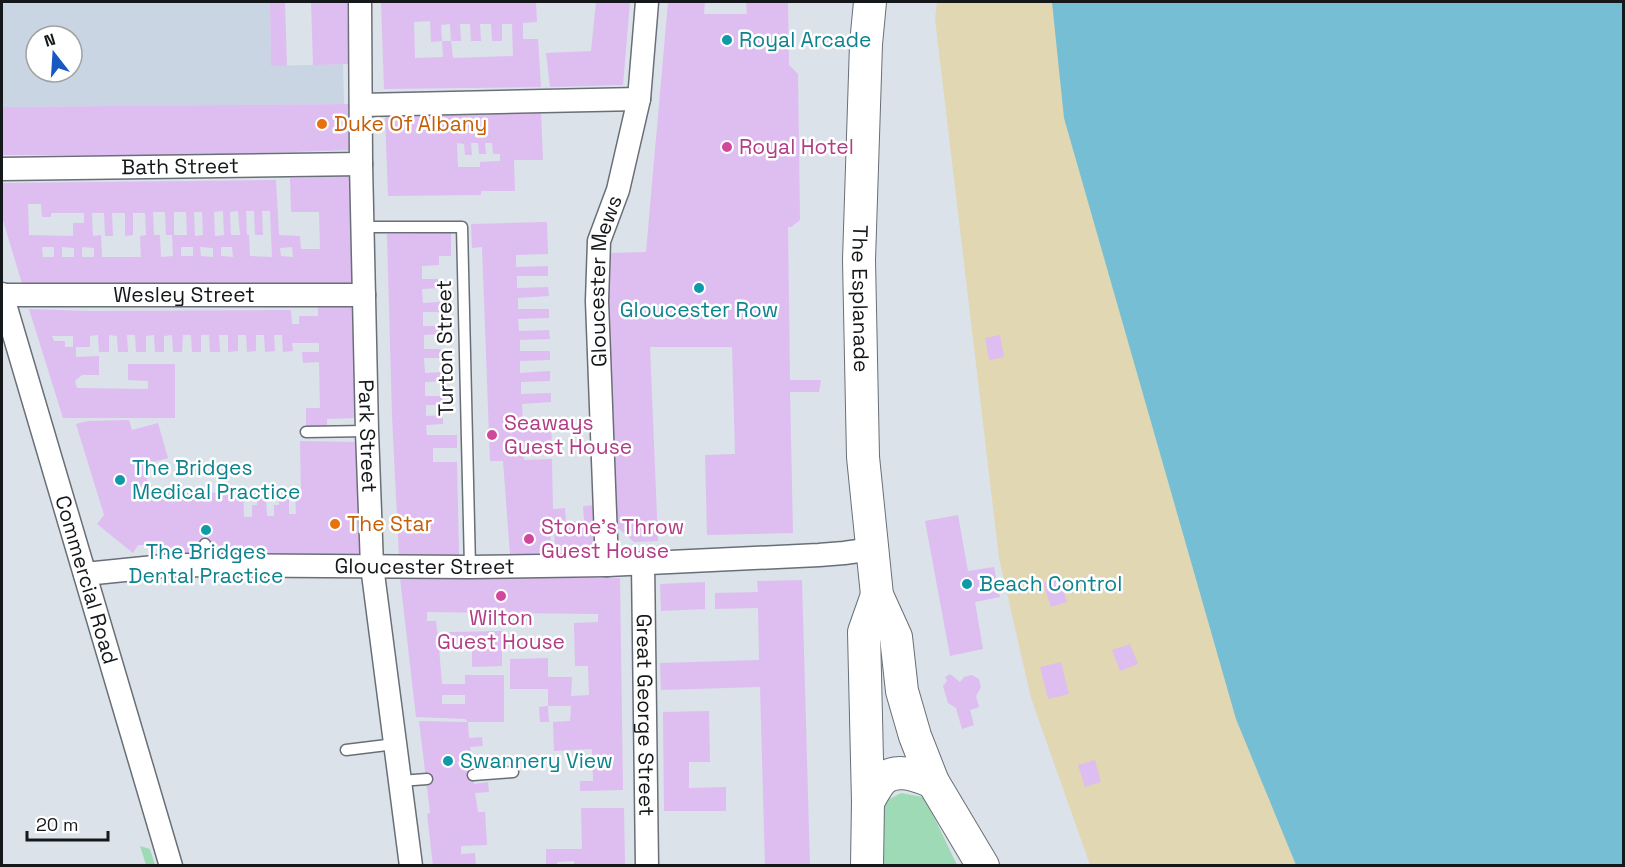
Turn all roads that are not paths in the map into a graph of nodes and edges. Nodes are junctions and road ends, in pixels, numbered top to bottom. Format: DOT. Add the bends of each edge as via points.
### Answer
graph roads {
  1 [pos="360,2"];
  2 [pos="647,2"];
  3 [pos="870,2"];
  4 [pos="639,99"];
  5 [pos="361,105"];
  6 [pos="361,165"];
  7 [pos="2,169"];
  8 [pos="363,227"];
  9 [pos="2,294"];
  10 [pos="364,295"];
  11 [pos="367,431"];
  12 [pos="306,432"];
  13 [pos="873,549"];
  14 [pos="643,563"];
  15 [pos="607,565"];
  16 [pos="372,566"];
  17 [pos="470,567"];
  18 [pos="85,574"];
  19 [pos="877,595"];
  20 [pos="395,744"];
  21 [pos="346,750"];
  22 [pos="513,772"];
  23 [pos="474,775"];
  24 [pos="427,779"];
  25 [pos="400,781"];
  26 [pos="933,782"];
  27 [pos="868,802"];
  28 [pos="171,866"];
  29 [pos="411,866"];
  30 [pos="646,866"];
  31 [pos="867,866"];
  32 [pos="983,866"];
  1 -- 5 [label="street, Park Street"];
  2 -- 4 [label="street, Gloucester Mews"];
  3 -- 13 [label="street, The Esplanade" via="859,260 862,457"];
  4 -- 5 [label="street"];
  4 -- 15 [label="street, Gloucester Mews" via="618,190 599,241 597,302"];
  5 -- 6 [label="street, Park Street"];
  6 -- 7 [label="street, Bath Street"];
  6 -- 8 [label="street, Park Street"];
  8 -- 10 [label="street, Park Street"];
  8 -- 17 [label="lane, Turton Street" via="462,227"];
  9 -- 10 [label="street, Wesley Street"];
  9 -- 18 [label="street, Commercial Road"];
  10 -- 11 [label="street, Park Street"];
  11 -- 12 [label="lane"];
  11 -- 16 [label="street, Park Street"];
  13 -- 14 [label="street, Gloucester Street"];
  13 -- 19 [label="street, The Esplanade"];
  14 -- 15 [label="street, Gloucester Street"];
  14 -- 30 [label="street, Great George Street"];
  15 -- 17 [label="street, Gloucester Street"];
  16 -- 17 [label="street, Gloucester Street"];
  16 -- 18 [label="street, Gloucester Street" via="205,555 174,565"];
  16 -- 20 [label="street, Park Street"];
  18 -- 28 [label="street, Commercial Road"];
  19 -- 26 [label="street, The Esplanade" via="896,637 902,692"];
  19 -- 27 [label="street, The Esplanade" via="864,632"];
  20 -- 21 [label="lane"];
  20 -- 25 [label="street, Park Street"];
  22 -- 23 [label="lane"];
  24 -- 25 [label="lane"];
  25 -- 29 [label="street, Park Street"];
  26 -- 27 [label="street" via="911,774 896,774 882,779"];
  26 -- 32 [label="street, The Esplanade"];
  27 -- 31 [label="street, The Esplanade"];
}
